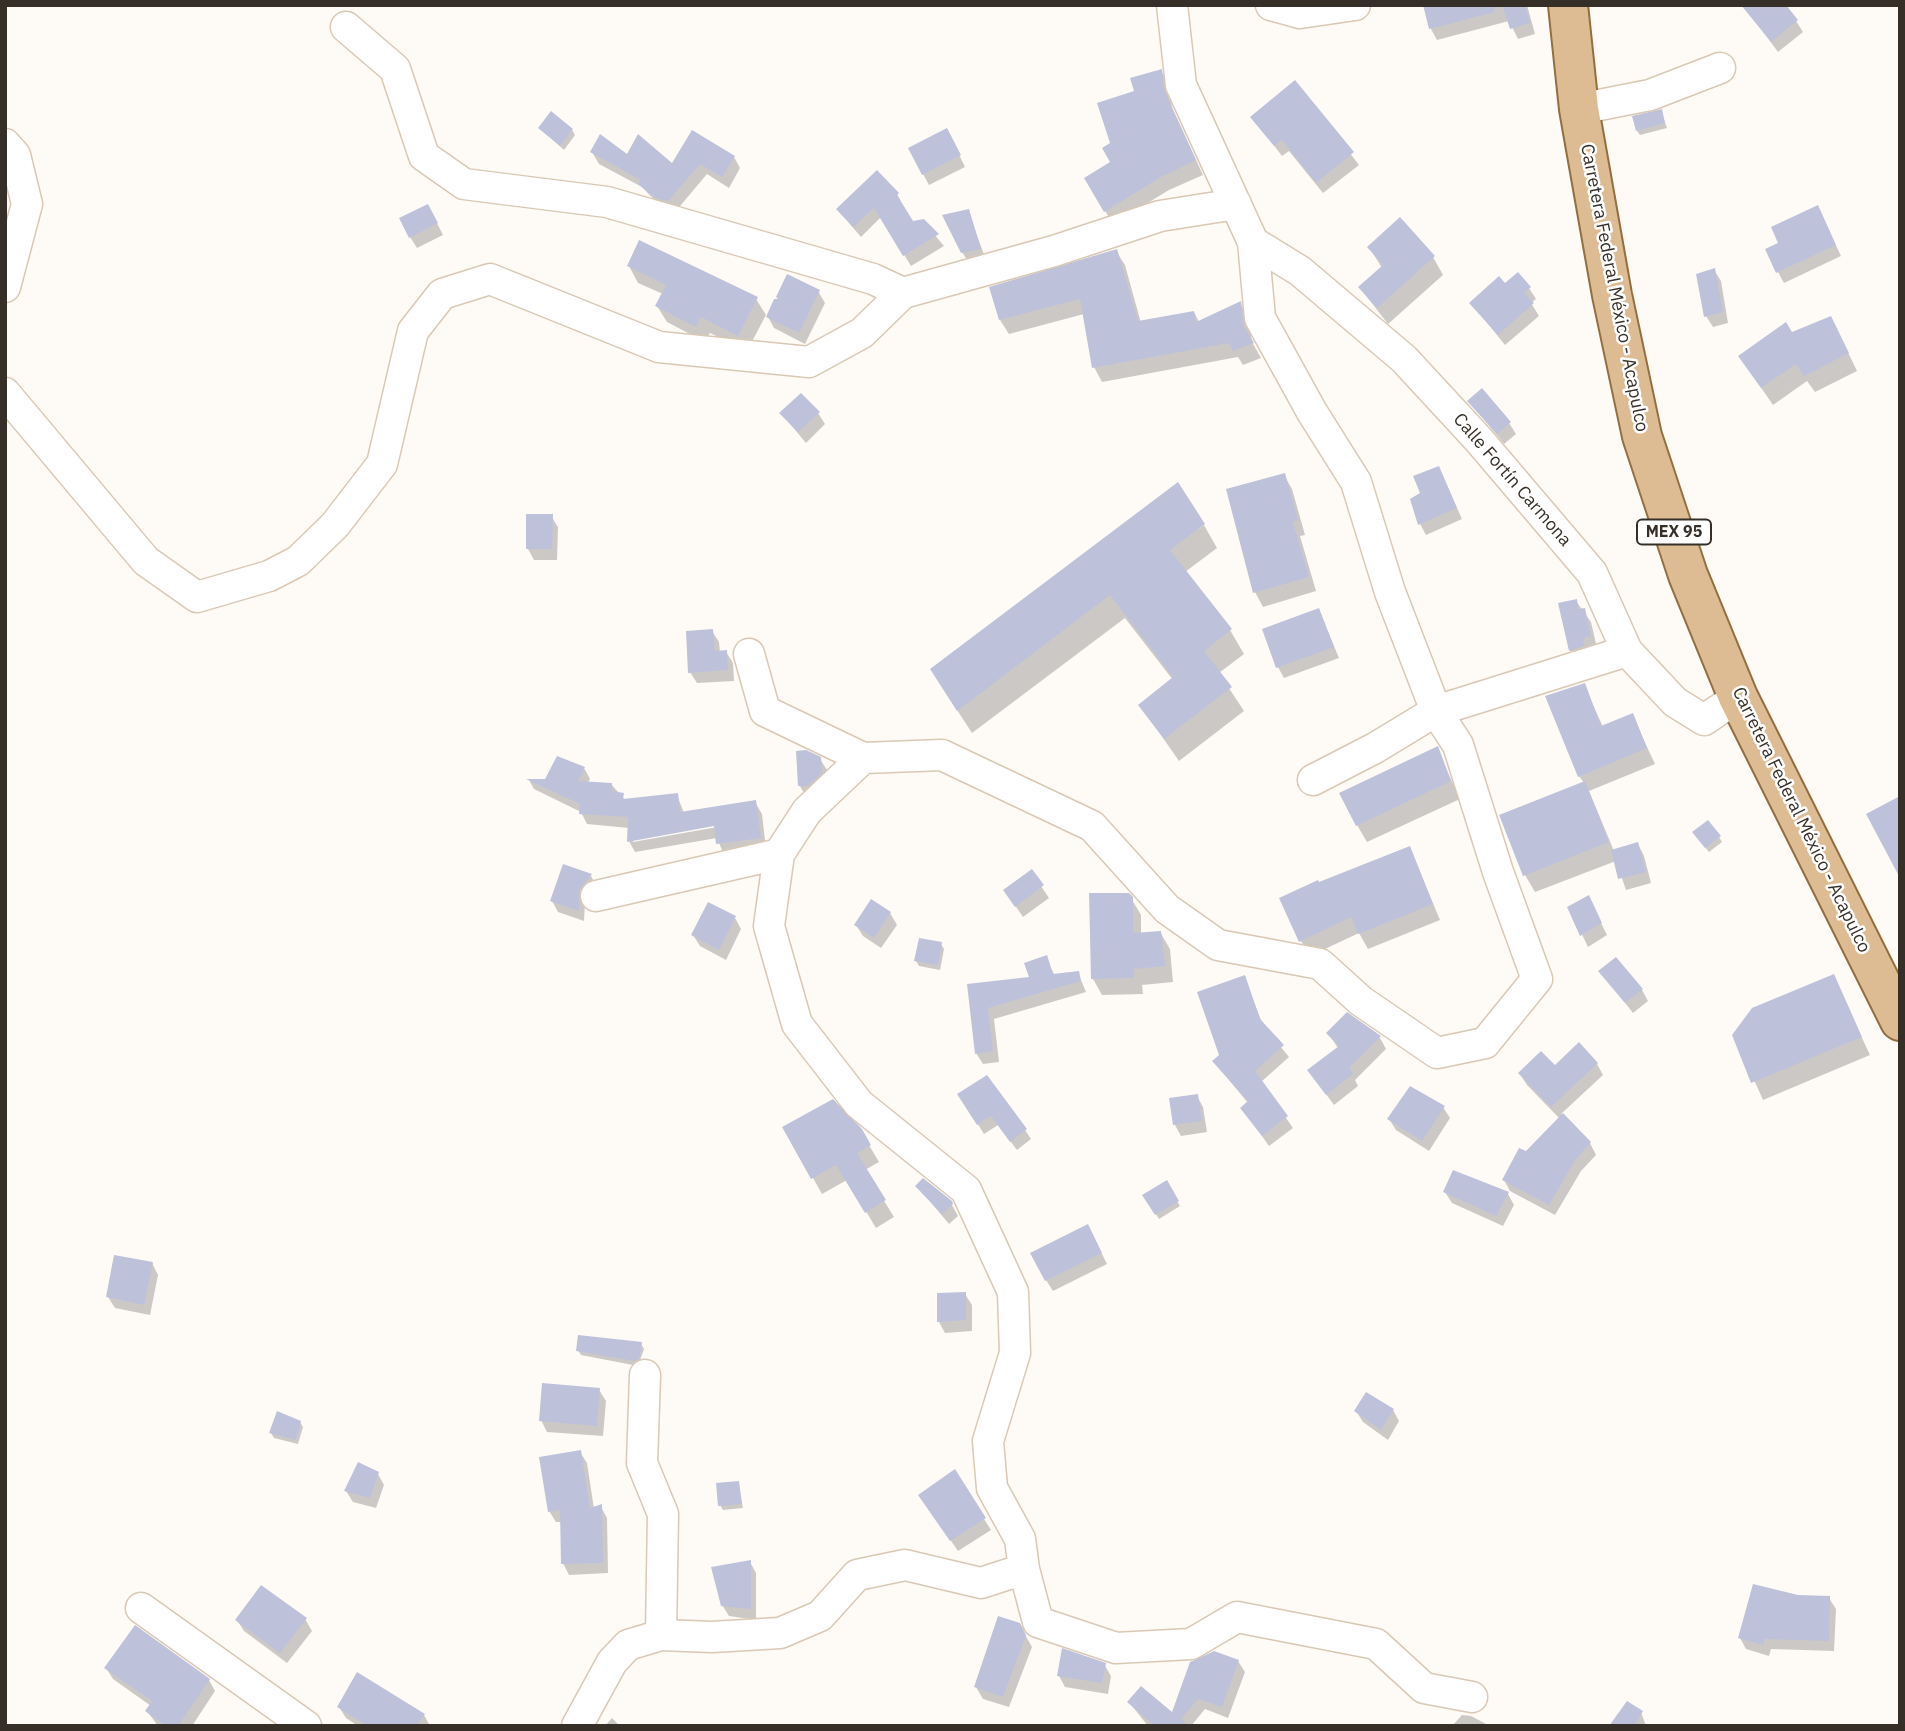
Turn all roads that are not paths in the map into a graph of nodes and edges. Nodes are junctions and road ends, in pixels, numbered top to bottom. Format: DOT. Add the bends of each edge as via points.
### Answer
graph roads {
  1 [pos="1172,5"];
  2 [pos="1271,5"];
  3 [pos="1355,5"];
  4 [pos="1568,5"];
  5 [pos="346,27"];
  6 [pos="1720,68"];
  7 [pos="1579,109"];
  8 [pos="5,144"];
  9 [pos="1236,204"];
  10 [pos="1253,242"];
  11 [pos="5,287"];
  12 [pos="903,293"];
  13 [pos="5,393"];
  14 [pos="1627,651"];
  15 [pos="750,654"];
  16 [pos="1738,697"];
  17 [pos="1436,711"];
  18 [pos="863,758"];
  19 [pos="1312,780"];
  20 [pos="779,854"];
  21 [pos="596,896"];
  22 [pos="1900,1021"];
  23 [pos="645,1375"];
  24 [pos="1024,1569"];
  25 [pos="141,1608"];
  26 [pos="661,1635"];
  27 [pos="1472,1697"];
  28 [pos="306,1726"];
  29 [pos="577,1726"];
  1 -- 9 [label="street" via="1181,85"];
  2 -- 3 [label="street" via="1300,13"];
  4 -- 7 [label="main road, Carretera Federal México - Acapulco / MEX 95"];
  5 -- 12 [label="street" via="395,69 425,156 464,184 607,202 873,279"];
  6 -- 7 [label="street" via="1650,95"];
  7 -- 16 [label="main road, Carretera Federal México - Acapulco / MEX 95" via="1642,436 1688,575"];
  8 -- 11 [label="street" via="15,155 27,204"];
  9 -- 10 [label="street"];
  9 -- 12 [label="street" via="1160,216"];
  10 -- 14 [label="street, Calle Fortín Carmona" via="1300,271 1404,359 1478,439 1592,573"];
  10 -- 17 [label="street" via="1260,318 1356,482 1390,592"];
  12 -- 13 [label="street" via="862,332 809,362 659,346 490,279 442,294 413,331 382,464 335,525 298,561 269,576 197,597 146,561"];
  14 -- 16 [label="street, Calle Fortín Carmona" via="1675,702 1704,720"];
  14 -- 17 [label="street"];
  15 -- 18 [label="street" via="765,711"];
  16 -- 22 [label="main road, Carretera Federal México - Acapulco / MEX 95"];
  17 -- 18 [label="street" via="1458,745 1537,979 1485,1043 1437,1053 1361,1001 1320,964 1218,945 1167,909 1092,825 942,755"];
  17 -- 19 [label="street"];
  18 -- 20 [label="street" via="807,811"];
  20 -- 21 [label="street"];
  20 -- 24 [label="street" via="769,926 797,1024 859,1104 966,1190 1013,1292 1015,1353 988,1441 992,1488 1020,1539"];
  23 -- 26 [label="street" via="642,1463 663,1514"];
  24 -- 26 [label="street" via="981,1583 905,1565 857,1575 820,1616 780,1633"];
  24 -- 27 [label="street" via="1038,1622 1116,1648 1191,1644 1237,1617 1376,1644 1423,1688"];
  25 -- 28 [label="street"];
  26 -- 29 [label="street" via="628,1645 620,1653"];
}
